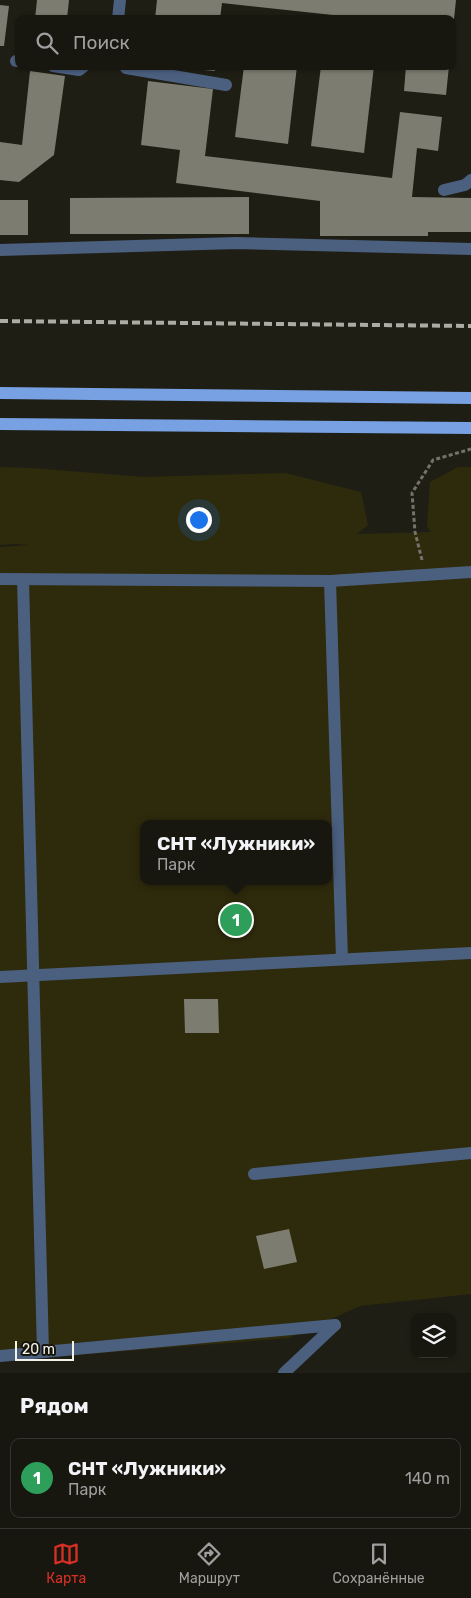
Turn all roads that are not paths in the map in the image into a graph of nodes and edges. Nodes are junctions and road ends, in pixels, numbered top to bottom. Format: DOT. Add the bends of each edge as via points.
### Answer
graph roads {
  1 [pos="120,0"];
  2 [pos="118,15"];
  3 [pos="138,70"];
  4 [pos="226,85"];
  5 [pos="471,180"];
  6 [pos="444,190"];
  7 [pos="471,249"];
  8 [pos="0,250"];
  9 [pos="0,393"];
  10 [pos="471,398"];
  11 [pos="0,424"];
  12 [pos="471,428"];
  13 [pos="471,572"];
  14 [pos="0,579"];
  15 [pos="24,579"];
  16 [pos="330,581"];
  17 [pos="471,953"];
  18 [pos="342,959"];
  19 [pos="33,975"];
  20 [pos="0,977"];
  21 [pos="471,1153"];
  22 [pos="254,1174"];
  23 [pos="43,1352"];
  24 [pos="0,1356"];
  25 [pos="284,1373"];
  1 -- 2 [label="street"];
  3 -- 4 [label="street"];
  5 -- 6 [label="street"];
  7 -- 8 [label="street" via="237,243"];
  9 -- 10 [label="main road"];
  11 -- 12 [label="main road"];
  13 -- 16 [label="street"];
  14 -- 15 [label="street"];
  15 -- 16 [label="street"];
  15 -- 19 [label="street"];
  16 -- 18 [label="street"];
  17 -- 18 [label="street"];
  18 -- 19 [label="street"];
  19 -- 20 [label="street"];
  19 -- 23 [label="street"];
  21 -- 22 [label="street"];
  23 -- 24 [label="street"];
  23 -- 25 [label="street" via="335,1325"];
}
